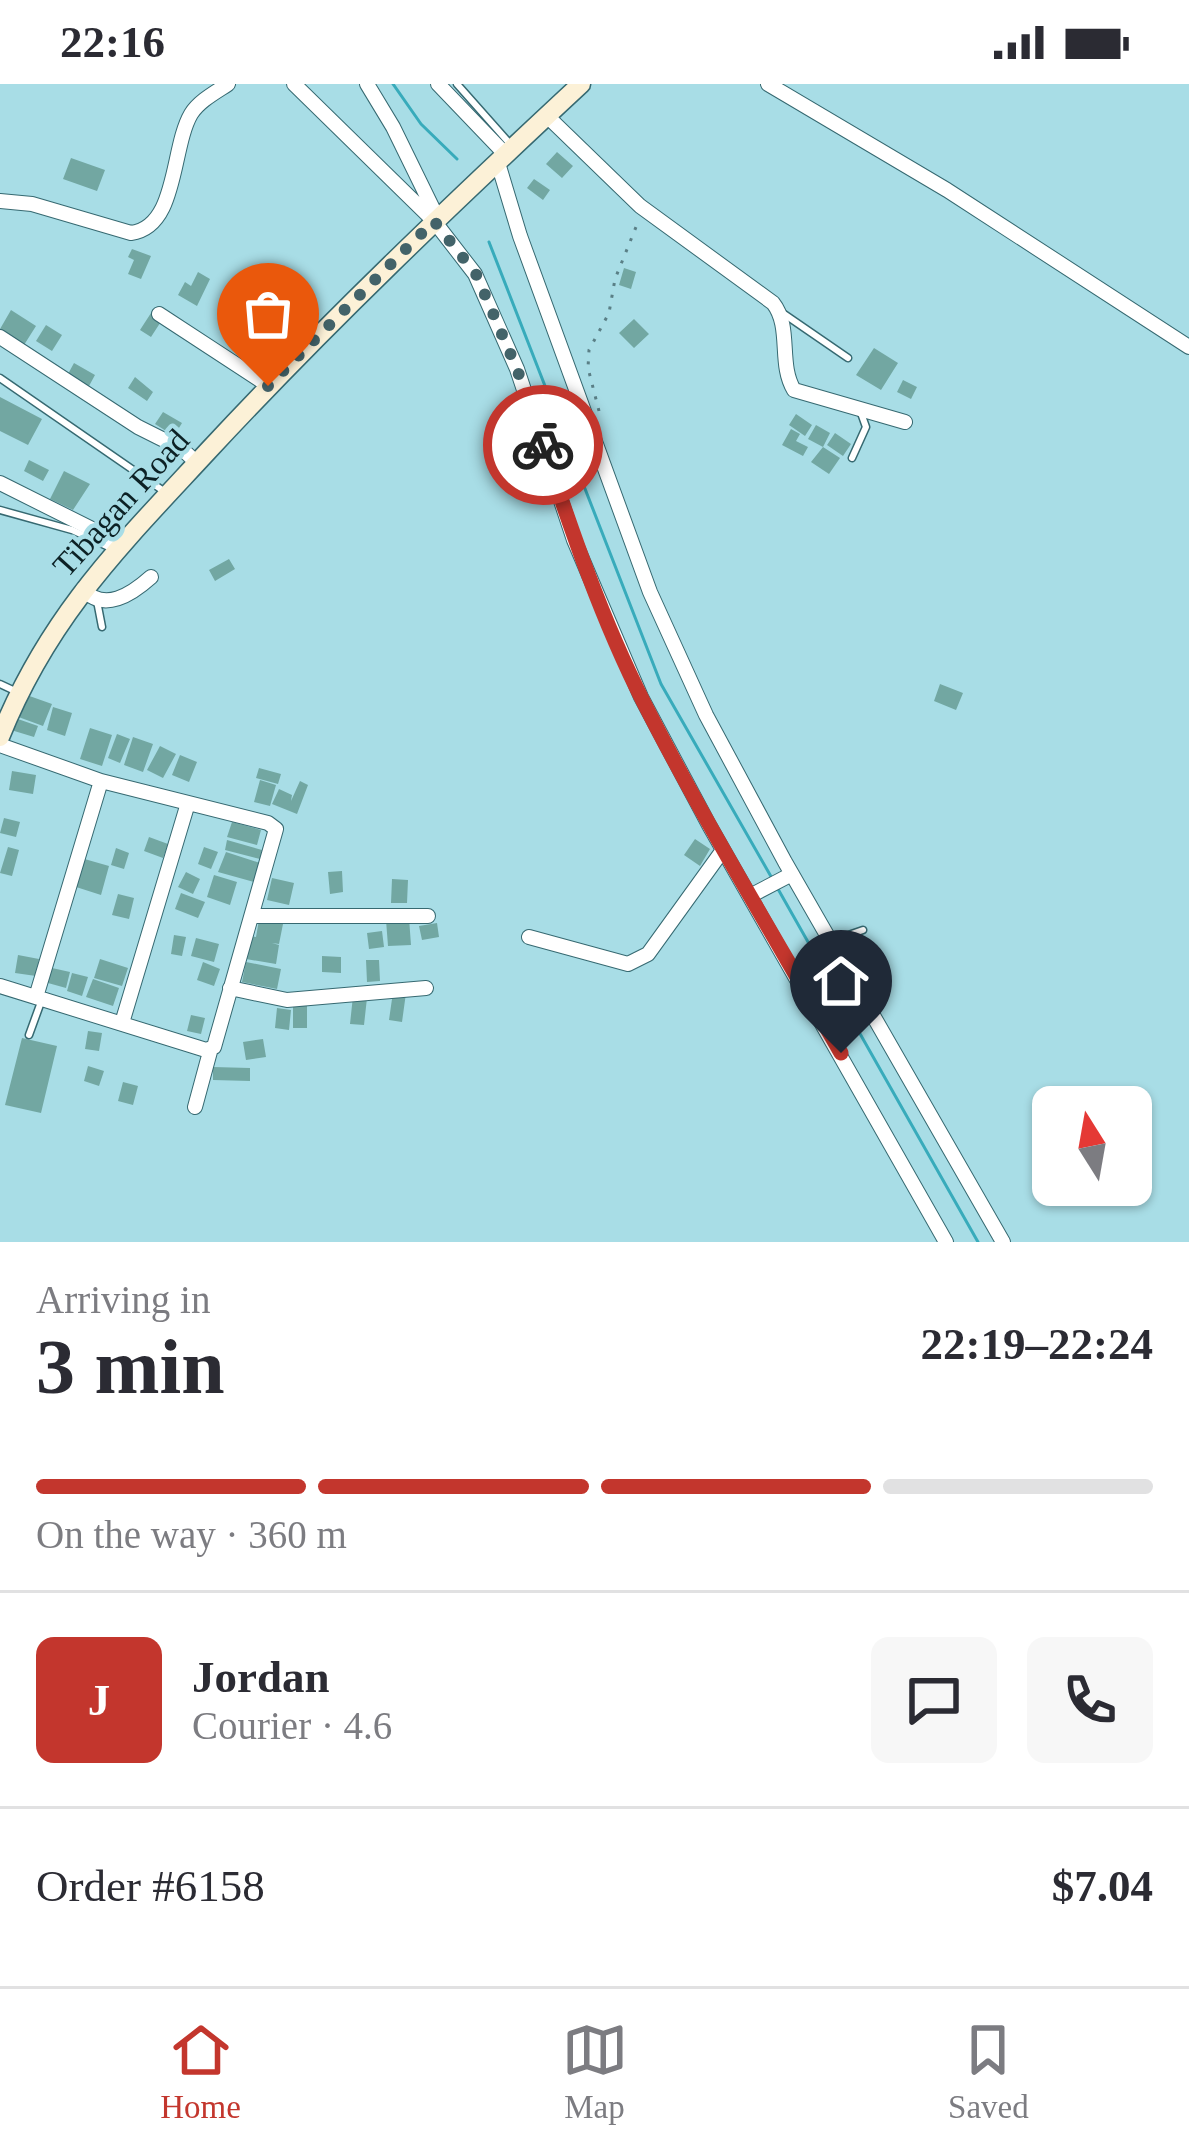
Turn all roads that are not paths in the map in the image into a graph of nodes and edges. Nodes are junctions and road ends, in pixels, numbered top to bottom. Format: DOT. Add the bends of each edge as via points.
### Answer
graph roads {
  1 [pos="228,84"];
  2 [pos="294,84"];
  3 [pos="367,84"];
  4 [pos="438,84"];
  5 [pos="457,84"];
  6 [pos="581,84"];
  7 [pos="768,84"];
  8 [pos="547,116"];
  9 [pos="506,155"];
  10 [pos="0,201"];
  11 [pos="435,220"];
  12 [pos="781,312"];
  13 [pos="159,314"];
  14 [pos="0,337"];
  15 [pos="1189,347"];
  16 [pos="848,358"];
  17 [pos="0,378"];
  18 [pos="268,386"];
  19 [pos="859,409"];
  20 [pos="904,422"];
  21 [pos="852,458"];
  22 [pos="197,463"];
  23 [pos="0,483"];
  24 [pos="168,494"];
  25 [pos="0,510"];
  26 [pos="119,547"];
  27 [pos="152,577"];
  28 [pos="90,595"];
  29 [pos="102,627"];
  30 [pos="9,688"];
  31 [pos="0,741"];
  32 [pos="101,781"];
  33 [pos="188,803"];
  34 [pos="723,850"];
  35 [pos="789,876"];
  36 [pos="754,895"];
  37 [pos="252,916"];
  38 [pos="428,916"];
  39 [pos="863,930"];
  40 [pos="529,937"];
  41 [pos="831,941"];
  42 [pos="0,986"];
  43 [pos="230,988"];
  44 [pos="427,988"];
  45 [pos="39,998"];
  46 [pos="122,1023"];
  47 [pos="29,1034"];
  48 [pos="212,1048"];
  49 [pos="195,1107"];
  50 [pos="946,1242"];
  51 [pos="1003,1242"];
  1 -- 10 [label="street" via="194,109 146,231"];
  2 -- 11 [label="street"];
  3 -- 11 [label="street"];
  4 -- 9 [label="street"];
  5 -- 9 [label="lane"];
  6 -- 8 [label="main road, Tibagan Road"];
  7 -- 15 [label="street"];
  8 -- 9 [label="main road, Tibagan Road"];
  8 -- 12 [label="street" via="640,206"];
  9 -- 11 [label="main road, Tibagan Road"];
  9 -- 35 [label="street" via="520,236 650,592"];
  11 -- 18 [label="main road, Tibagan Road"];
  11 -- 34 [label="street" via="476,274 574,541 641,697"];
  12 -- 16 [label="lane"];
  12 -- 19 [label="street" via="794,390"];
  13 -- 18 [label="street"];
  14 -- 22 [label="street"];
  17 -- 24 [label="lane"];
  18 -- 22 [label="main road, Tibagan Road"];
  19 -- 20 [label="street"];
  19 -- 21 [label="lane" via="866,428"];
  22 -- 24 [label="main road, Tibagan Road"];
  23 -- 26 [label="street"];
  24 -- 26 [label="main road, Tibagan Road"];
  25 -- 26 [label="lane"];
  26 -- 28 [label="main road, Tibagan Road"];
  27 -- 28 [label="street" via="125,596"];
  28 -- 29 [label="lane"];
  28 -- 30 [label="main road, Tibagan Road"];
  30 -- 31 [label="main road, Tibagan Road"];
  31 -- 32 [label="street"];
  32 -- 33 [label="street"];
  32 -- 45 [label="street"];
  33 -- 37 [label="street" via="276,829"];
  33 -- 46 [label="street"];
  34 -- 36 [label="street"];
  34 -- 40 [label="street" via="637,962"];
  35 -- 36 [label="street"];
  35 -- 41 [label="street"];
  36 -- 50 [label="street"];
  37 -- 38 [label="street"];
  37 -- 43 [label="street"];
  39 -- 41 [label="lane"];
  41 -- 51 [label="street"];
  42 -- 45 [label="street"];
  43 -- 44 [label="street" via="287,1000"];
  43 -- 48 [label="street"];
  45 -- 46 [label="street"];
  45 -- 47 [label="lane"];
  46 -- 48 [label="street"];
  48 -- 49 [label="street"];
}
